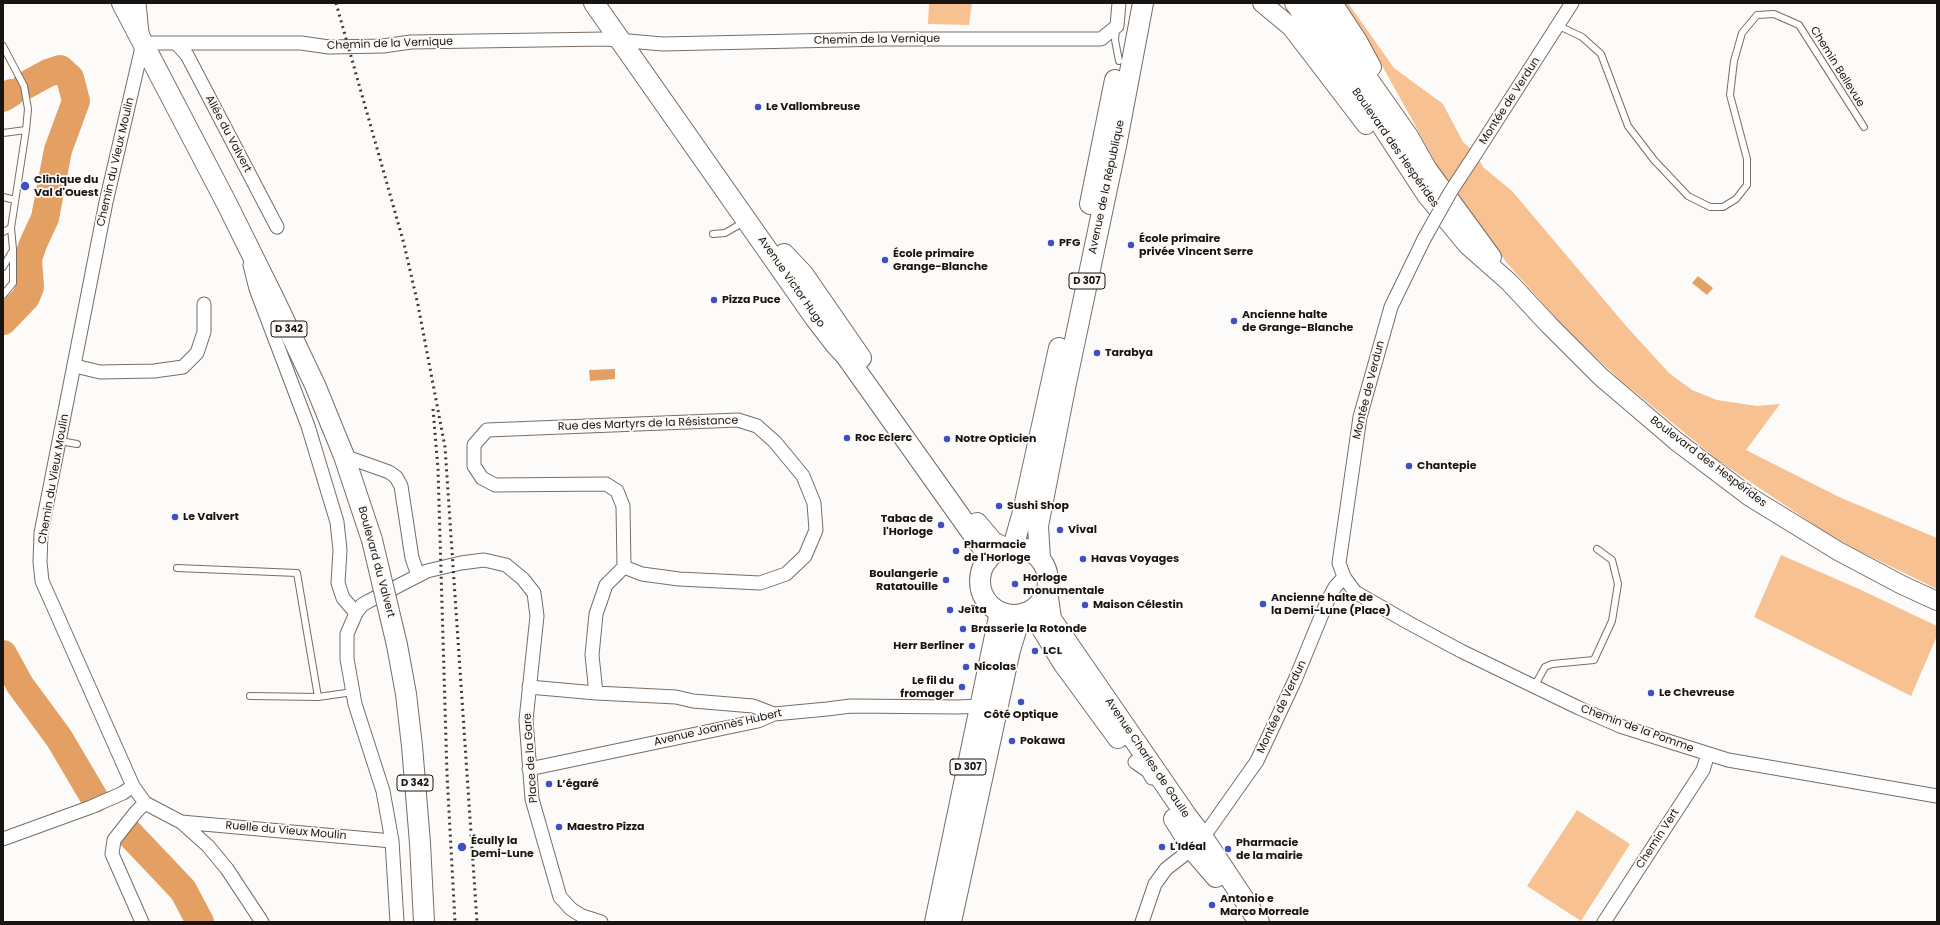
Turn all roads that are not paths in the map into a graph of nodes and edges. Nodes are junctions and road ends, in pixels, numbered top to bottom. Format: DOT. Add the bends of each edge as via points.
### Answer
graph roads {
  1 [pos="122,3"];
  2 [pos="139,3"];
  3 [pos="594,3"];
  4 [pos="607,3"];
  5 [pos="1119,3"];
  6 [pos="1129,3"];
  7 [pos="1143,3"];
  8 [pos="1262,3"];
  9 [pos="1294,3"];
  10 [pos="1313,3"];
  11 [pos="1333,3"];
  12 [pos="1572,3"];
  13 [pos="1117,26"];
  14 [pos="1559,26"];
  15 [pos="620,40"];
  16 [pos="143,42"];
  17 [pos="176,43"];
  18 [pos="3,46"];
  19 [pos="1119,61"];
  20 [pos="1864,127"];
  21 [pos="26,130"];
  22 [pos="3,133"];
  23 [pos="1409,136"];
  24 [pos="1426,195"];
  25 [pos="3,197"];
  26 [pos="15,200"];
  27 [pos="747,220"];
  28 [pos="278,227"];
  29 [pos="11,228"];
  30 [pos="3,232"];
  31 [pos="241,232"];
  32 [pos="713,234"];
  33 [pos="13,248"];
  34 [pos="3,267"];
  35 [pos="1509,282"];
  36 [pos="3,295"];
  37 [pos="204,304"];
  38 [pos="75,366"];
  39 [pos="60,441"];
  40 [pos="77,444"];
  41 [pos="344,456"];
  42 [pos="1009,548"];
  43 [pos="1597,549"];
  44 [pos="1040,559"];
  45 [pos="987,560"];
  46 [pos="624,567"];
  47 [pos="177,568"];
  48 [pos="418,575"];
  49 [pos="1344,577"];
  50 [pos="1047,590"];
  51 [pos="1937,601"];
  52 [pos="1000,612"];
  53 [pos="356,613"];
  54 [pos="1024,613"];
  55 [pos="529,686"];
  56 [pos="1534,687"];
  57 [pos="353,692"];
  58 [pos="596,693"];
  59 [pos="250,696"];
  60 [pos="318,697"];
  61 [pos="982,706"];
  62 [pos="774,714"];
  63 [pos="1708,754"];
  64 [pos="529,768"];
  65 [pos="128,790"];
  66 [pos="1937,796"];
  67 [pos="141,807"];
  68 [pos="181,822"];
  69 [pos="3,839"];
  70 [pos="392,841"];
  71 [pos="1197,841"];
  72 [pos="142,922"];
  73 [pos="262,922"];
  74 [pos="397,922"];
  75 [pos="424,922"];
  76 [pos="601,922"];
  77 [pos="935,922"];
  78 [pos="951,922"];
  79 [pos="1142,922"];
  80 [pos="1248,922"];
  81 [pos="1259,922"];
  82 [pos="1604,922"];
  1 -- 16 [label="main road, D 342"];
  2 -- 16 [label="street"];
  3 -- 15 [label="main road, Avenue Victor Hugo"];
  4 -- 15 [label="main road, Avenue Victor Hugo"];
  5 -- 13 [label="street, Avenue de la République"];
  6 -- 19 [label="main road, Avenue de la République / D 307"];
  7 -- 44 [label="main road, Avenue de la République / D 307" via="1038,526"];
  8 -- 24 [label="main road" via="1290,27 1378,140"];
  9 -- 24 [label="main road, Boulevard des Hespérides" via="1381,126"];
  10 -- 23 [label="main road, Boulevard des Hespérides"];
  11 -- 23 [label="main road" via="1358,41"];
  12 -- 14 [label="street, Montée de Verdun"];
  13 -- 15 [label="street, Chemin de la Vernique" via="1101,39 884,39 663,44"];
  13 -- 19 [label="lane, Avenue de la République" via="1115,40"];
  14 -- 20 [label="lane, Chemin Bellevue" via="1582,37 1601,54 1628,126 1654,160 1688,196 1710,207 1723,207 1736,199 1747,185 1747,159 1730,95 1734,61 1742,33 1757,15 1774,14 1799,25"];
  14 -- 49 [label="street, Montée de Verdun, bridge" via="1451,191 1424,239 1392,307 1360,417 1340,552 1339,563"];
  15 -- 17 [label="street, Chemin de la Vernique" via="411,42 383,46 329,47 301,43"];
  15 -- 27 [label="main road, Avenue Victor Hugo"];
  15 -- 42 [label="main road, Avenue Victor Hugo" via="780,249 803,274 982,530 993,542"];
  16 -- 17 [label="street, Chemin de la Vernique"];
  16 -- 31 [label="main road, Boulevard du Valvert / D 342"];
  16 -- 38 [label="street, Chemin du Vieux Moulin" via="106,202"];
  17 -- 28 [label="street, Allée du Valvert" via="187,56"];
  18 -- 21 [label="lane" via="24,86 28,109"];
  19 -- 42 [label="main road, Avenue de la République / D 307" via="1023,512"];
  21 -- 22 [label="lane"];
  21 -- 26 [label="lane"];
  23 -- 35 [label="main road, Boulevard des Hespérides" via="1427,168"];
  24 -- 35 [label="main road, Boulevard des Hespérides" via="1467,244"];
  25 -- 26 [label="lane"];
  26 -- 29 [label="lane"];
  27 -- 32 [label="lane" via="725,233"];
  27 -- 45 [label="main road, Avenue Victor Hugo" via="982,547"];
  29 -- 30 [label="lane"];
  29 -- 33 [label="lane"];
  31 -- 41 [label="main road, Boulevard du Valvert / D 342" via="315,385"];
  31 -- 53 [label="street" via="256,289 308,426 337,522 340,550 338,583 343,598"];
  33 -- 34 [label="lane"];
  33 -- 36 [label="lane" via="13,283"];
  35 -- 51 [label="main road, Boulevard des Hespérides" via="1601,377 1676,442 1750,497 1838,551"];
  37 -- 38 [label="street" via="204,332 197,353 183,367 154,371 100,372"];
  38 -- 39 [label="street, Chemin du Vieux Moulin"];
  39 -- 40 [label="lane"];
  39 -- 65 [label="street, Chemin du Vieux Moulin" via="42,532 42,580"];
  41 -- 48 [label="street" via="389,472 401,486 412,558"];
  41 -- 75 [label="main road, Boulevard du Valvert / D 342, bridge" via="372,540 406,694 420,843"];
  42 -- 44 [label="main road" via="1028,550"];
  42 -- 45 [label="main road"];
  43 -- 56 [label="lane" via="1612,560 1618,584 1612,621 1594,660 1545,667"];
  44 -- 50 [label="main road" via="1046,568"];
  45 -- 52 [label="main road" via="980,580 982,590 986,599"];
  46 -- 46 [label="street, Rue des Martyrs de la Résistance" via="642,574 679,579 760,583 786,574 805,556 816,530 814,503 803,476 775,442 757,426 738,420 487,430 474,445 474,466 482,478 495,485 606,484 617,491 623,506"];
  46 -- 58 [label="street" via="606,585 596,614 592,655"];
  47 -- 60 [label="lane" via="297,571"];
  48 -- 53 [label="street, Place de la Gare" via="362,605"];
  48 -- 55 [label="street, Place de la Gare" via="461,563 484,560 506,565 523,579 534,593 537,616"];
  49 -- 56 [label="street, Chemin de la Pomme" via="1356,592 1409,623"];
  49 -- 71 [label="street, Montée de Verdun" via="1325,607 1295,680 1257,761"];
  50 -- 54 [label="main road" via="1035,608"];
  50 -- 71 [label="main road, Avenue Charles de Gaulle" via="1051,619 1186,815"];
  52 -- 54 [label="main road"];
  52 -- 61 [label="main road, D 307"];
  53 -- 57 [label="street" via="347,634 347,659"];
  54 -- 71 [label="main road, Avenue Charles de Gaulle" via="1038,622 1063,663 1135,762"];
  54 -- 78 [label="main road, D 307" via="1010,650"];
  55 -- 58 [label="street"];
  55 -- 64 [label="street, Place de la Gare" via="526,720"];
  56 -- 63 [label="street, Chemin de la Pomme" via="1620,726"];
  57 -- 60 [label="lane"];
  57 -- 70 [label="street" via="383,791"];
  58 -- 62 [label="street" via="676,697 753,706"];
  59 -- 60 [label="lane"];
  61 -- 62 [label="street, Avenue Joannès Hubert" via="851,706"];
  61 -- 77 [label="main road, D 307"];
  62 -- 64 [label="street, Avenue Joannès Hubert" via="758,721"];
  63 -- 66 [label="street, Chemin de la Pomme" via="1728,760"];
  63 -- 82 [label="street, Chemin Vert" via="1702,770"];
  64 -- 76 [label="street, Place de la Gare" via="532,799 560,897 577,912"];
  65 -- 67 [label="street, Chemin du Vieux Moulin"];
  65 -- 69 [label="street" via="91,807"];
  67 -- 68 [label="street, Chemin du Vieux Moulin"];
  67 -- 72 [label="street" via="114,840 112,854"];
  68 -- 70 [label="street, Ruelle du Vieux Moulin"];
  68 -- 73 [label="street, Chemin du Vieux Moulin" via="208,846 227,869"];
  70 -- 74 [label="street"];
  71 -- 79 [label="street, Montée de Verdun" via="1155,884"];
  71 -- 80 [label="main road, Avenue Charles de Gaulle"];
  71 -- 81 [label="main road, Avenue Charles de Gaulle"];
}
